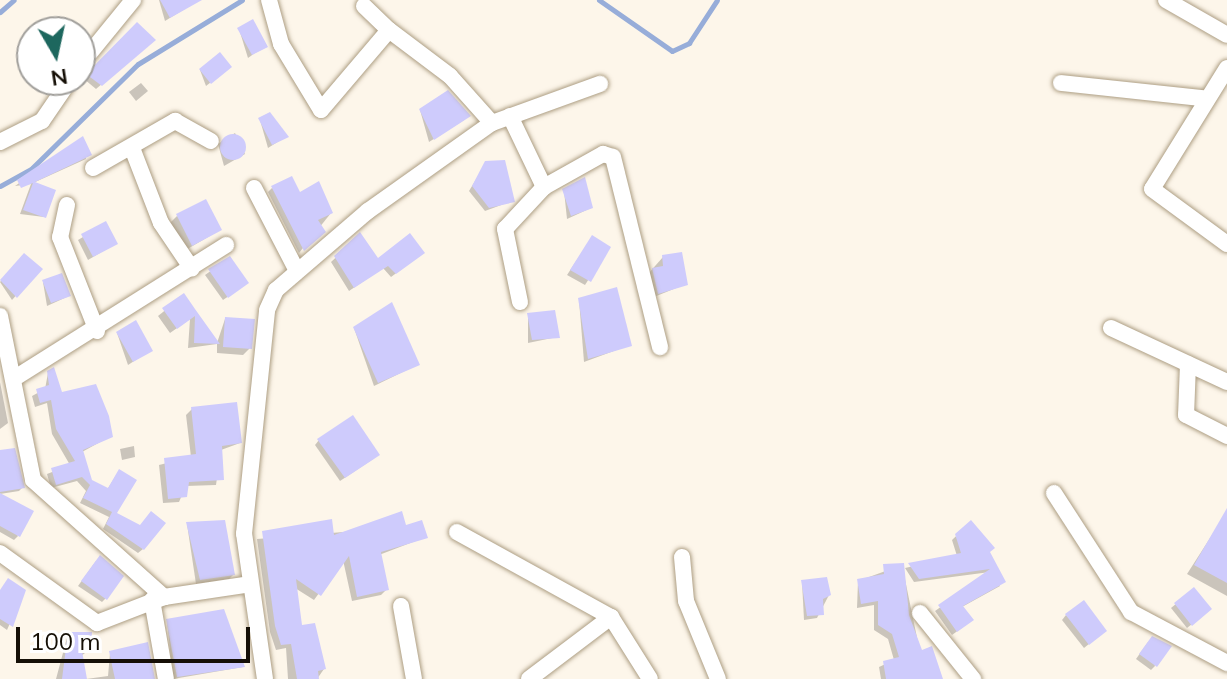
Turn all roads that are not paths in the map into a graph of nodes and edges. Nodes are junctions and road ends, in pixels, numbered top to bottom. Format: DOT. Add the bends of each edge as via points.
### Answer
graph roads {
  1 [pos="133,0"];
  2 [pos="269,0"];
  3 [pos="1166,0"];
  4 [pos="364,6"];
  5 [pos="389,30"];
  6 [pos="1227,35"];
  7 [pos="96,45"];
  8 [pos="1227,68"];
  9 [pos="1061,83"];
  10 [pos="600,84"];
  11 [pos="59,96"];
  12 [pos="1202,98"];
  13 [pos="510,116"];
  14 [pos="492,123"];
  15 [pos="211,141"];
  16 [pos="0,142"];
  17 [pos="132,148"];
  18 [pos="93,168"];
  19 [pos="544,187"];
  20 [pos="254,188"];
  21 [pos="67,205"];
  22 [pos="1227,244"];
  23 [pos="226,245"];
  24 [pos="192,269"];
  25 [pos="297,271"];
  26 [pos="520,302"];
  27 [pos="0,316"];
  28 [pos="1111,328"];
  29 [pos="97,331"];
  30 [pos="660,347"];
  31 [pos="1188,364"];
  32 [pos="18,376"];
  33 [pos="1227,382"];
  34 [pos="1227,436"];
  35 [pos="1054,493"];
  36 [pos="457,532"];
  37 [pos="0,553"];
  38 [pos="682,557"];
  39 [pos="251,584"];
  40 [pos="158,598"];
  41 [pos="401,606"];
  42 [pos="920,613"];
  43 [pos="611,617"];
  44 [pos="1227,663"];
  45 [pos="166,679"];
  46 [pos="265,679"];
  47 [pos="414,679"];
  48 [pos="529,679"];
  49 [pos="650,679"];
  50 [pos="718,679"];
  51 [pos="973,679"];
  1 -- 7 [label="street"];
  2 -- 5 [label="street" via="281,44 321,110"];
  3 -- 6 [label="street"];
  4 -- 5 [label="street"];
  5 -- 14 [label="street" via="450,76"];
  8 -- 12 [label="street"];
  9 -- 12 [label="street"];
  10 -- 13 [label="street"];
  11 -- 16 [label="street" via="42,121"];
  12 -- 22 [label="street" via="1152,189"];
  13 -- 14 [label="street"];
  13 -- 19 [label="street"];
  14 -- 25 [label="street"];
  15 -- 17 [label="street" via="175,121"];
  17 -- 18 [label="street"];
  17 -- 24 [label="street" via="161,223"];
  19 -- 26 [label="street" via="505,229"];
  19 -- 30 [label="street" via="603,154 613,157"];
  20 -- 25 [label="street"];
  21 -- 29 [label="street" via="60,237"];
  23 -- 24 [label="street"];
  24 -- 29 [label="street"];
  25 -- 39 [label="street" via="267,310 244,526"];
  27 -- 32 [label="street"];
  28 -- 31 [label="street"];
  29 -- 32 [label="street"];
  31 -- 33 [label="street"];
  31 -- 34 [label="street" via="1186,415"];
  32 -- 40 [label="street" via="39,488"];
  35 -- 44 [label="street" via="1131,612"];
  36 -- 43 [label="street"];
  37 -- 40 [label="street" via="97,623"];
  38 -- 50 [label="street" via="686,601"];
  39 -- 40 [label="street"];
  39 -- 46 [label="street"];
  40 -- 45 [label="street"];
  41 -- 47 [label="street"];
  42 -- 51 [label="street"];
  43 -- 48 [label="street"];
  43 -- 49 [label="street"];
}
